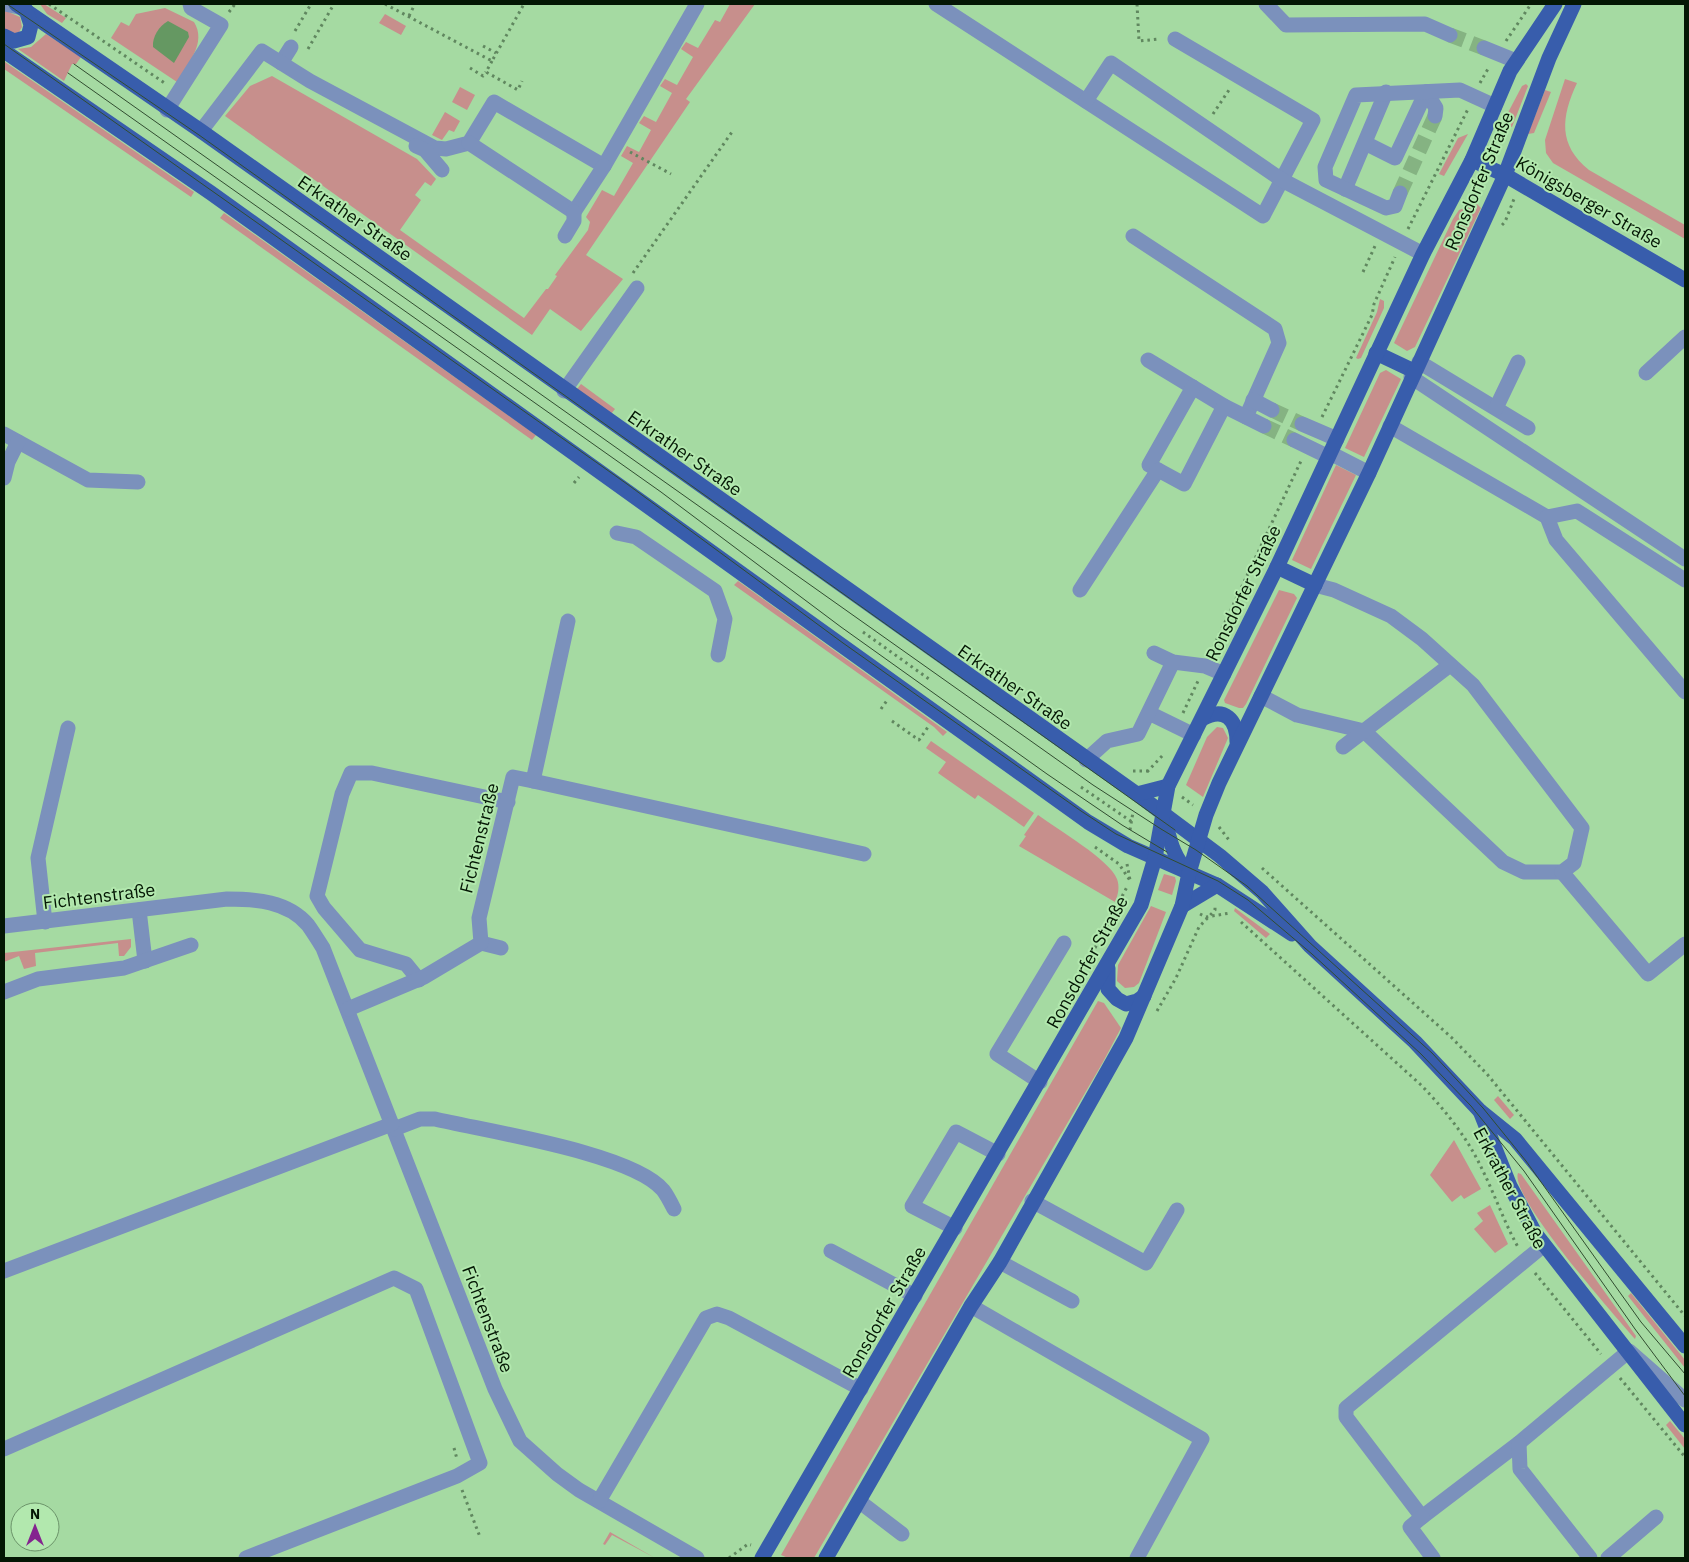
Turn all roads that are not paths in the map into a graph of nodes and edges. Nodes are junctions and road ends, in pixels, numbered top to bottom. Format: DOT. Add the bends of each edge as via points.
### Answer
graph roads {
  1 [pos="6,4"];
  2 [pos="190,4"];
  3 [pos="697,4"];
  4 [pos="936,4"];
  5 [pos="1266,4"];
  6 [pos="1554,4"];
  7 [pos="1574,4"];
  8 [pos="21,7"];
  9 [pos="1450,34"];
  10 [pos="4,36"];
  11 [pos="1175,38"];
  12 [pos="291,47"];
  13 [pos="1484,48"];
  14 [pos="4,51"];
  15 [pos="258,57"];
  16 [pos="1516,61"];
  17 [pos="282,63"];
  18 [pos="1386,92"];
  19 [pos="1426,92"];
  20 [pos="1086,101"];
  21 [pos="1495,106"];
  22 [pos="168,110"];
  23 [pos="1435,116"];
  24 [pos="201,131"];
  25 [pos="469,143"];
  26 [pos="1365,143"];
  27 [pos="426,148"];
  28 [pos="1472,160"];
  29 [pos="604,166"];
  30 [pos="442,170"];
  31 [pos="1505,175"];
  32 [pos="1282,180"];
  33 [pos="1345,189"];
  34 [pos="1400,193"];
  35 [pos="574,212"];
  36 [pos="565,236"];
  37 [pos="1132,236"];
  38 [pos="1423,254"];
  39 [pos="1685,280"];
  40 [pos="634,282"];
  41 [pos="1685,337"];
  42 [pos="1376,353"];
  43 [pos="1148,360"];
  44 [pos="1518,362"];
  45 [pos="1415,370"];
  46 [pos="1646,373"];
  47 [pos="1193,387"];
  48 [pos="564,391"];
  49 [pos="1253,400"];
  50 [pos="1224,406"];
  51 [pos="1496,408"];
  52 [pos="1272,410"];
  53 [pos="1246,417"];
  54 [pos="1302,424"];
  55 [pos="1264,426"];
  56 [pos="1390,426"];
  57 [pos="1528,428"];
  58 [pos="4,434"];
  59 [pos="1294,440"];
  60 [pos="18,442"];
  61 [pos="1332,450"];
  62 [pos="1158,470"];
  63 [pos="1369,473"];
  64 [pos="4,478"];
  65 [pos="138,482"];
  66 [pos="1547,516"];
  67 [pos="617,533"];
  68 [pos="1685,559"];
  69 [pos="1277,567"];
  70 [pos="1685,580"];
  71 [pos="1315,585"];
  72 [pos="1080,590"];
  73 [pos="568,621"];
  74 [pos="1154,653"];
  75 [pos="718,655"];
  76 [pos="1173,662"];
  77 [pos="1450,665"];
  78 [pos="1224,674"];
  79 [pos="1685,692"];
  80 [pos="1261,696"];
  81 [pos="1149,713"];
  82 [pos="1202,719"];
  83 [pos="68,728"];
  84 [pos="1364,731"];
  85 [pos="1194,735"];
  86 [pos="1237,743"];
  87 [pos="1343,747"];
  88 [pos="1086,760"];
  89 [pos="533,781"];
  90 [pos="1168,786"];
  91 [pos="1137,794"];
  92 [pos="508,802"];
  93 [pos="1163,815"];
  94 [pos="1199,841"];
  95 [pos="864,854"];
  96 [pos="1155,858"];
  97 [pos="1189,872"];
  98 [pos="1562,872"];
  99 [pos="1217,885"];
  100 [pos="1182,906"];
  101 [pos="140,910"];
  102 [pos="45,922"];
  103 [pos="4,926"];
  104 [pos="1064,943"];
  105 [pos="481,944"];
  106 [pos="1685,944"];
  107 [pos="191,945"];
  108 [pos="1310,946"];
  109 [pos="501,948"];
  110 [pos="145,961"];
  111 [pos="1108,964"];
  112 [pos="419,980"];
  113 [pos="4,992"];
  114 [pos="1144,996"];
  115 [pos="348,1009"];
  116 [pos="1040,1082"];
  117 [pos="1479,1110"];
  118 [pos="393,1126"];
  119 [pos="998,1154"];
  120 [pos="1032,1201"];
  121 [pos="674,1209"];
  122 [pos="1176,1210"];
  123 [pos="955,1228"];
  124 [pos="1544,1245"];
  125 [pos="831,1251"];
  126 [pos="1000,1262"];
  127 [pos="4,1271"];
  128 [pos="915,1296"];
  129 [pos="1072,1301"];
  130 [pos="971,1306"];
  131 [pos="1685,1346"];
  132 [pos="1629,1350"];
  133 [pos="861,1389"];
  134 [pos="1685,1400"];
  135 [pos="1685,1426"];
  136 [pos="1519,1442"];
  137 [pos="4,1449"];
  138 [pos="599,1501"];
  139 [pos="860,1502"];
  140 [pos="1422,1517"];
  141 [pos="1656,1517"];
  142 [pos="902,1534"];
  143 [pos="246,1558"];
  144 [pos="697,1558"];
  145 [pos="762,1558"];
  146 [pos="826,1558"];
  147 [pos="1137,1558"];
  148 [pos="1432,1558"];
  149 [pos="1590,1558"];
  150 [pos="1608,1558"];
  1 -- 8 [label="street, Erkrather Straße"];
  2 -- 22 [label="street" via="191,8 221,25"];
  3 -- 29 [label="street"];
  4 -- 20 [label="street"];
  5 -- 9 [label="street" via="1286,25 1425,24"];
  6 -- 16 [label="main road, Ronsdorfer Straße"];
  7 -- 31 [label="main road, Ronsdorfer Straße" via="1549,58"];
  8 -- 10 [label="main road" via="31,25 28,37 14,41"];
  8 -- 22 [label="main road, Erkrather Straße"];
  11 -- 32 [label="street" via="1313,120"];
  12 -- 17 [label="street"];
  13 -- 16 [label="street"];
  14 -- 96 [label="main road, Erkrather Straße" via="219,198 1061,803 1128,846"];
  15 -- 17 [label="street" via="262,51"];
  15 -- 24 [label="street"];
  15 -- 27 [label="street"];
  16 -- 21 [label="main road, Ronsdorfer Straße"];
  17 -- 27 [label="street"];
  18 -- 19 [label="street"];
  18 -- 26 [label="street"];
  18 -- 33 [label="street" via="1356,95 1325,167 1326,180"];
  19 -- 21 [label="street" via="1460,90"];
  19 -- 23 [label="street" via="1436,108"];
  19 -- 26 [label="street" via="1395,158"];
  20 -- 32 [label="street" via="1263,216"];
  20 -- 32 [label="street" via="1111,63"];
  21 -- 28 [label="main road, Ronsdorfer Straße"];
  22 -- 24 [label="main road, Erkrather Straße"];
  24 -- 48 [label="main road, Erkrather Straße"];
  25 -- 27 [label="street"];
  25 -- 29 [label="street" via="494,102"];
  25 -- 35 [label="street"];
  26 -- 33 [label="street"];
  27 -- 30 [label="street"];
  28 -- 31 [label="main road, Königsberger Straße"];
  28 -- 38 [label="main road, Ronsdorfer Straße"];
  29 -- 35 [label="street"];
  31 -- 39 [label="main road, Königsberger Straße"];
  31 -- 45 [label="main road, Ronsdorfer Straße"];
  32 -- 38 [label="street"];
  33 -- 34 [label="street" via="1386,208 1395,206"];
  35 -- 36 [label="street" via="574,221"];
  37 -- 49 [label="street" via="1275,329 1279,343"];
  38 -- 42 [label="main road, Ronsdorfer Straße"];
  40 -- 48 [label="street"];
  41 -- 46 [label="street"];
  42 -- 45 [label="main road"];
  42 -- 61 [label="main road, Ronsdorfer Straße"];
  43 -- 47 [label="street"];
  44 -- 51 [label="street"];
  45 -- 51 [label="street"];
  45 -- 56 [label="main road, Ronsdorfer Straße"];
  45 -- 68 [label="street"];
  47 -- 50 [label="street"];
  47 -- 62 [label="street" via="1149,464"];
  48 -- 88 [label="main road, Erkrather Straße"];
  49 -- 52 [label="street"];
  49 -- 53 [label="street"];
  50 -- 53 [label="street"];
  50 -- 62 [label="street" via="1184,484"];
  51 -- 57 [label="street"];
  53 -- 55 [label="street"];
  54 -- 61 [label="street"];
  56 -- 63 [label="main road, Ronsdorfer Straße"];
  56 -- 66 [label="street"];
  58 -- 60 [label="street"];
  59 -- 61 [label="street"];
  60 -- 64 [label="street"];
  60 -- 65 [label="street" via="88,480"];
  61 -- 63 [label="street"];
  61 -- 69 [label="main road, Ronsdorfer Straße"];
  62 -- 72 [label="street"];
  63 -- 71 [label="main road, Ronsdorfer Straße"];
  66 -- 70 [label="street" via="1578,511"];
  66 -- 79 [label="street" via="1556,540"];
  67 -- 75 [label="street" via="636,537 715,591 725,619"];
  69 -- 71 [label="main road"];
  69 -- 78 [label="main road, Ronsdorfer Straße"];
  71 -- 77 [label="street" via="1334,590 1391,616"];
  71 -- 80 [label="main road, Ronsdorfer Straße"];
  73 -- 89 [label="street"];
  74 -- 76 [label="street"];
  76 -- 78 [label="street" via="1204,666"];
  76 -- 81 [label="street"];
  77 -- 84 [label="street"];
  77 -- 98 [label="street" via="1473,685 1582,828 1574,863"];
  78 -- 82 [label="main road, Ronsdorfer Straße"];
  80 -- 84 [label="street" via="1297,715"];
  80 -- 86 [label="main road, Ronsdorfer Straße"];
  81 -- 85 [label="street"];
  81 -- 88 [label="street" via="1138,734 1107,741"];
  82 -- 85 [label="main road, Ronsdorfer Straße"];
  82 -- 86 [label="main road" via="1215,714 1230,718 1236,725"];
  83 -- 102 [label="street" via="38,858"];
  84 -- 87 [label="street"];
  84 -- 98 [label="street" via="1503,862 1524,872"];
  85 -- 90 [label="main road, Ronsdorfer Straße"];
  86 -- 94 [label="main road, Ronsdorfer Straße" via="1206,815"];
  88 -- 91 [label="main road, Erkrather Straße"];
  89 -- 92 [label="street, Fichtenstraße" via="513,777"];
  89 -- 95 [label="street"];
  90 -- 91 [label="main road"];
  90 -- 93 [label="main road, Ronsdorfer Straße"];
  91 -- 93 [label="main road, Erkrather Straße"];
  92 -- 105 [label="street, Fichtenstraße" via="479,918"];
  92 -- 112 [label="street" via="372,773 351,773 340,803 317,896 360,950 406,964"];
  93 -- 94 [label="main road, Erkrather Straße"];
  93 -- 96 [label="main road, Ronsdorfer Straße"];
  93 -- 97 [label="main road" via="1172,849"];
  94 -- 97 [label="main road, Ronsdorfer Straße"];
  94 -- 108 [label="main road, Erkrather Straße" via="1262,892"];
  96 -- 97 [label="main road, Erkrather Straße"];
  96 -- 111 [label="main road, Ronsdorfer Straße" via="1141,905"];
  97 -- 99 [label="main road, Erkrather Straße"];
  97 -- 100 [label="main road, Ronsdorfer Straße"];
  98 -- 106 [label="street" via="1648,974"];
  99 -- 100 [label="main road"];
  99 -- 108 [label="main road, Erkrather Straße"];
  100 -- 114 [label="main road, Ronsdorfer Straße"];
  101 -- 102 [label="street, Fichtenstraße"];
  101 -- 110 [label="street"];
  101 -- 115 [label="street, Fichtenstraße" via="227,899 256,900 283,907 308,924 323,948"];
  102 -- 103 [label="street, Fichtenstraße"];
  104 -- 116 [label="street" via="997,1054"];
  105 -- 109 [label="street"];
  105 -- 112 [label="street"];
  107 -- 110 [label="street"];
  108 -- 117 [label="main road, Erkrather Straße" via="1415,1042"];
  110 -- 113 [label="street" via="124,968 38,979"];
  111 -- 114 [label="main road" via="1107,983 1112,994 1126,1004"];
  111 -- 116 [label="main road, Ronsdorfer Straße"];
  112 -- 115 [label="street"];
  114 -- 120 [label="main road, Ronsdorfer Straße" via="1104,1078"];
  115 -- 118 [label="street, Fichtenstraße"];
  116 -- 119 [label="main road, Ronsdorfer Straße"];
  117 -- 124 [label="main road, Erkrather Straße" via="1510,1186"];
  117 -- 131 [label="main road, Erkrather Straße" via="1515,1139"];
  118 -- 121 [label="street" via="435,1120 591,1154 641,1174 662,1189"];
  118 -- 127 [label="street"];
  118 -- 138 [label="street, Fichtenstraße" via="494,1389 520,1441 557,1474"];
  119 -- 123 [label="main road, Ronsdorfer Straße"];
  119 -- 123 [label="street" via="956,1132 912,1206"];
  120 -- 122 [label="street" via="1146,1264"];
  120 -- 126 [label="main road, Ronsdorfer Straße"];
  123 -- 128 [label="main road, Ronsdorfer Straße"];
  124 -- 132 [label="main road, Erkrather Straße"];
  124 -- 140 [label="street" via="1346,1408 1346,1417"];
  125 -- 128 [label="street"];
  126 -- 129 [label="street"];
  126 -- 130 [label="main road, Ronsdorfer Straße"];
  128 -- 133 [label="main road, Ronsdorfer Straße"];
  130 -- 139 [label="main road, Ronsdorfer Straße"];
  130 -- 147 [label="street" via="1202,1440"];
  132 -- 134 [label="street"];
  132 -- 135 [label="main road, Erkrather Straße" via="1653,1387"];
  132 -- 136 [label="street"];
  133 -- 138 [label="street" via="730,1318 713,1315 706,1318"];
  133 -- 145 [label="main road, Ronsdorfer Straße"];
  136 -- 140 [label="street"];
  136 -- 149 [label="street" via="1520,1468"];
  137 -- 143 [label="street" via="394,1278 416,1289 480,1463 457,1476"];
  138 -- 144 [label="street, Fichtenstraße"];
  139 -- 142 [label="street"];
  139 -- 146 [label="main road, Ronsdorfer Straße"];
  140 -- 148 [label="street" via="1410,1527"];
  141 -- 150 [label="street"];
}
